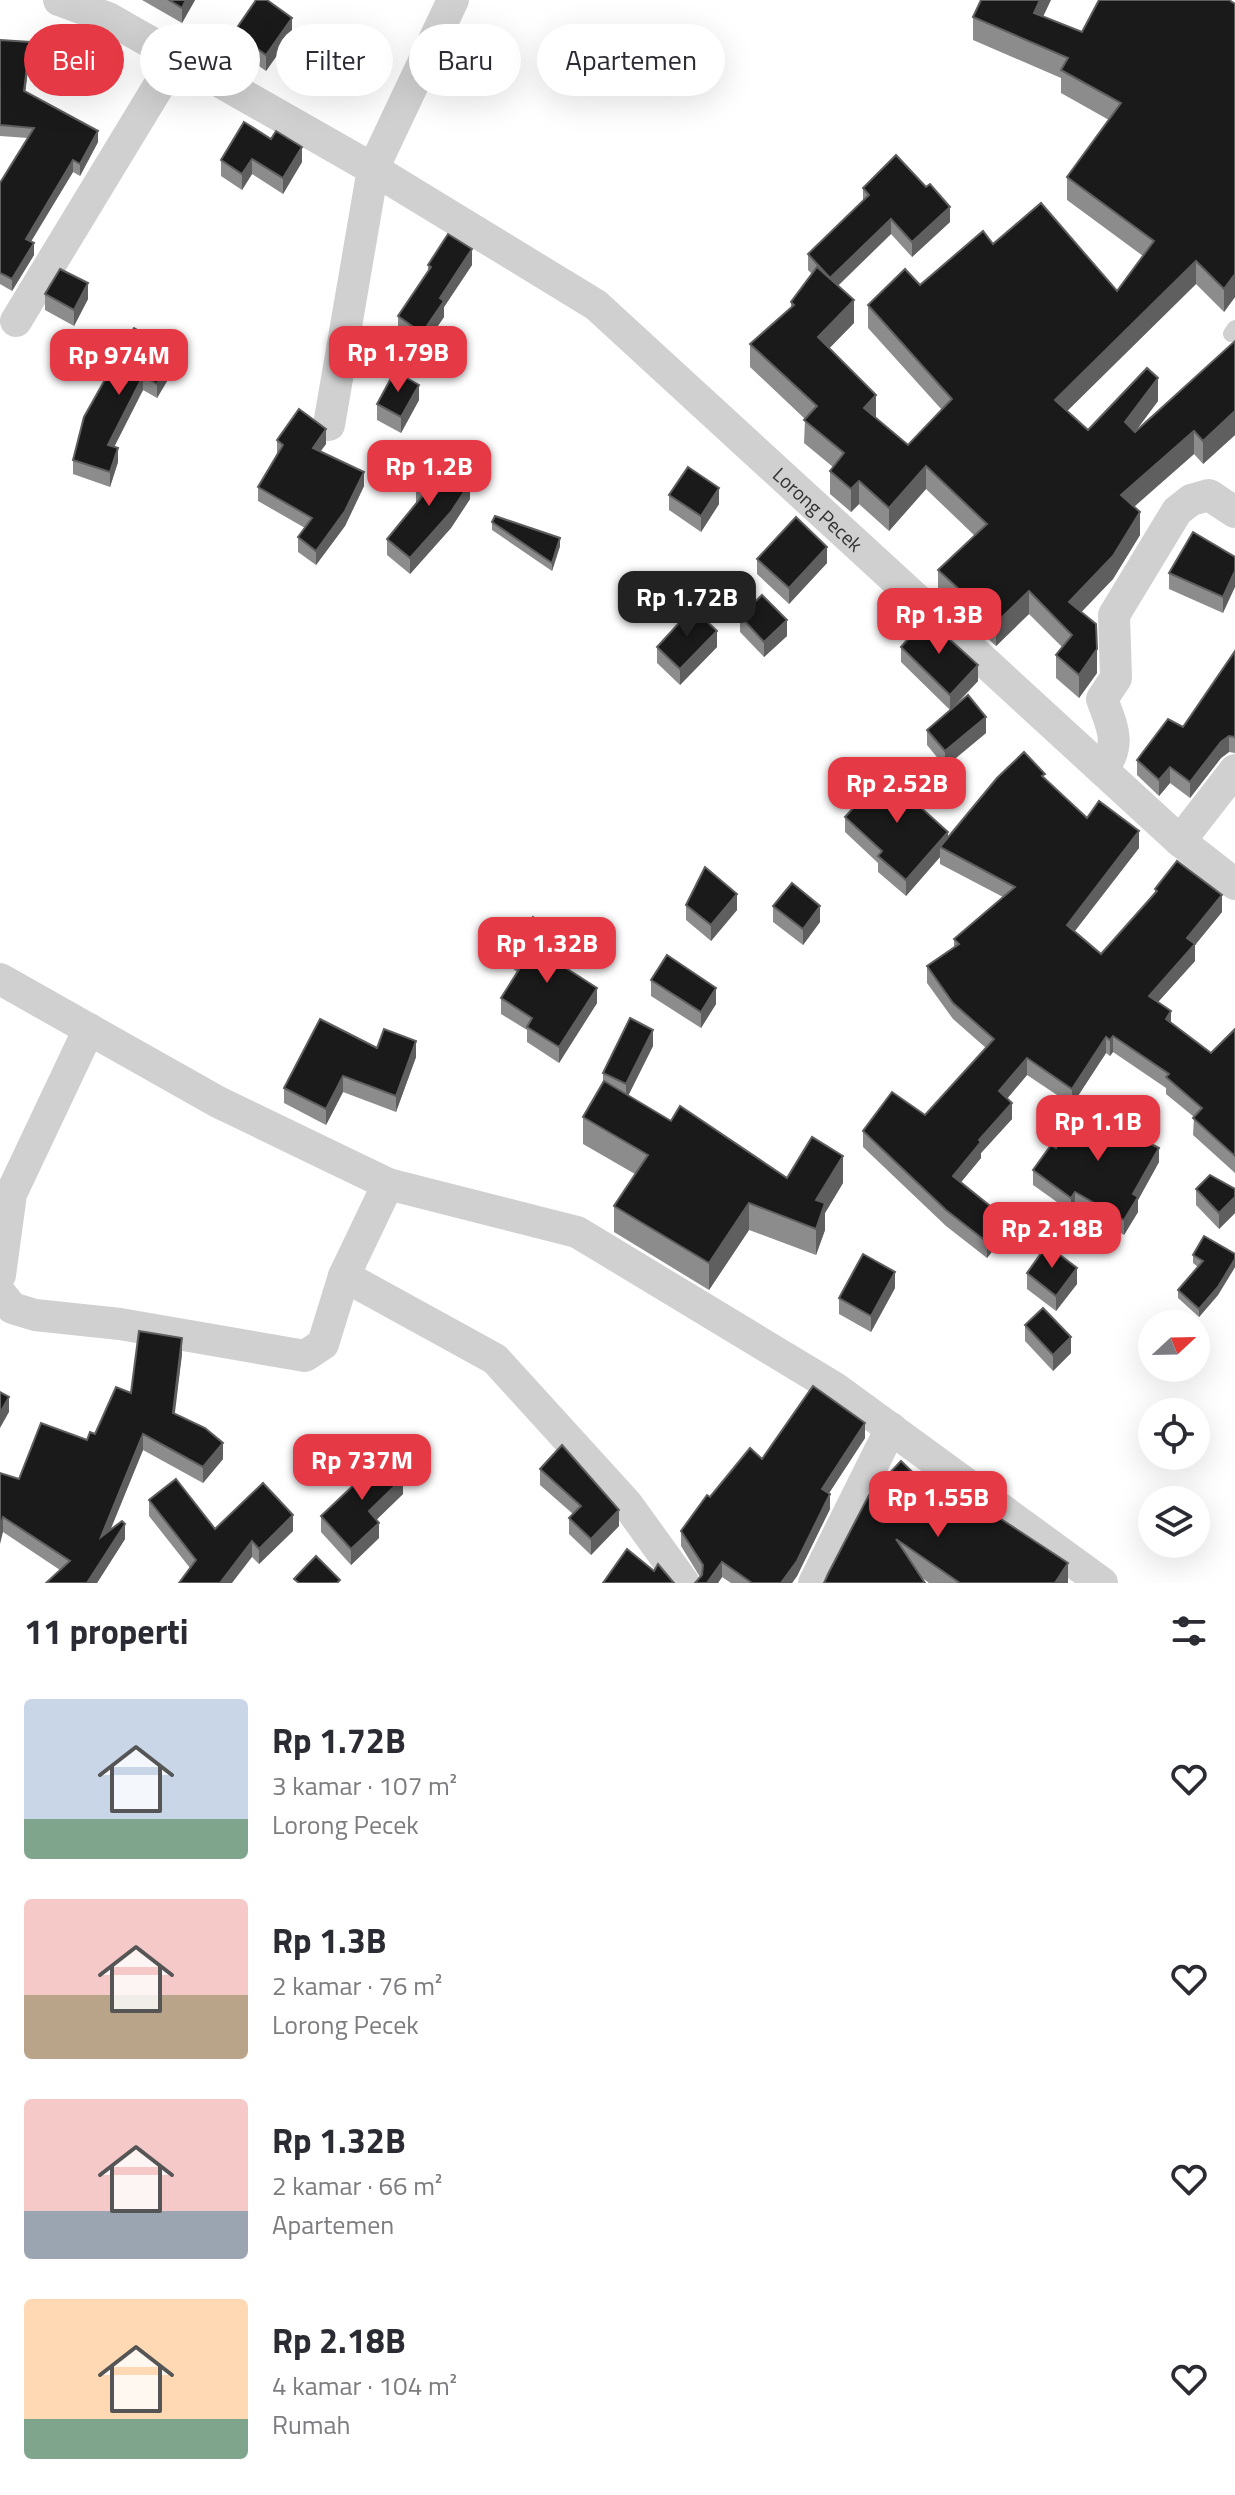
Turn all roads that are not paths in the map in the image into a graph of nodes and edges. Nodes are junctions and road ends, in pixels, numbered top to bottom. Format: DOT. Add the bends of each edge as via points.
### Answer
graph roads {
  1 [pos="59,0"];
  2 [pos="453,0"];
  3 [pos="140,38"];
  4 [pos="153,96"];
  5 [pos="242,96"];
  6 [pos="373,169"];
  7 [pos="16,321"];
  8 [pos="329,425"];
  9 [pos="1235,512"];
  10 [pos="1103,770"];
  11 [pos="1235,770"];
  12 [pos="1180,841"];
  13 [pos="1235,884"];
  14 [pos="1,984"];
  15 [pos="89,1029"];
  16 [pos="388,1184"];
  17 [pos="5,1192"];
  18 [pos="0,1275"];
  19 [pos="344,1276"];
  20 [pos="0,1293"];
  21 [pos="891,1428"];
  22 [pos="684,1583"];
  23 [pos="814,1583"];
  24 [pos="1102,1583"];
  1 -- 3 [label="street, Lorong Pecek" via="108,18"];
  2 -- 6 [label="street"];
  4 -- 7 [label="street"];
  5 -- 6 [label="street, Lorong Pecek"];
  6 -- 8 [label="street"];
  6 -- 10 [label="street, Lorong Pecek" via="614,320"];
  9 -- 10 [label="street" via="1209,495 1177,511 1114,615 1116,678 1102,699 1116,733 1113,755"];
  10 -- 12 [label="street, Lorong Pecek"];
  11 -- 12 [label="street"];
  12 -- 13 [label="street, Lorong Pecek"];
  14 -- 15 [label="street"];
  15 -- 16 [label="street" via="218,1102"];
  15 -- 17 [label="street"];
  16 -- 19 [label="street"];
  16 -- 21 [label="street" via="577,1232 835,1388"];
  17 -- 18 [label="street"];
  19 -- 20 [label="street" via="323,1344 305,1356 35,1315 12,1308"];
  19 -- 22 [label="street" via="495,1359 627,1504"];
  21 -- 23 [label="street"];
  21 -- 24 [label="street"];
}
